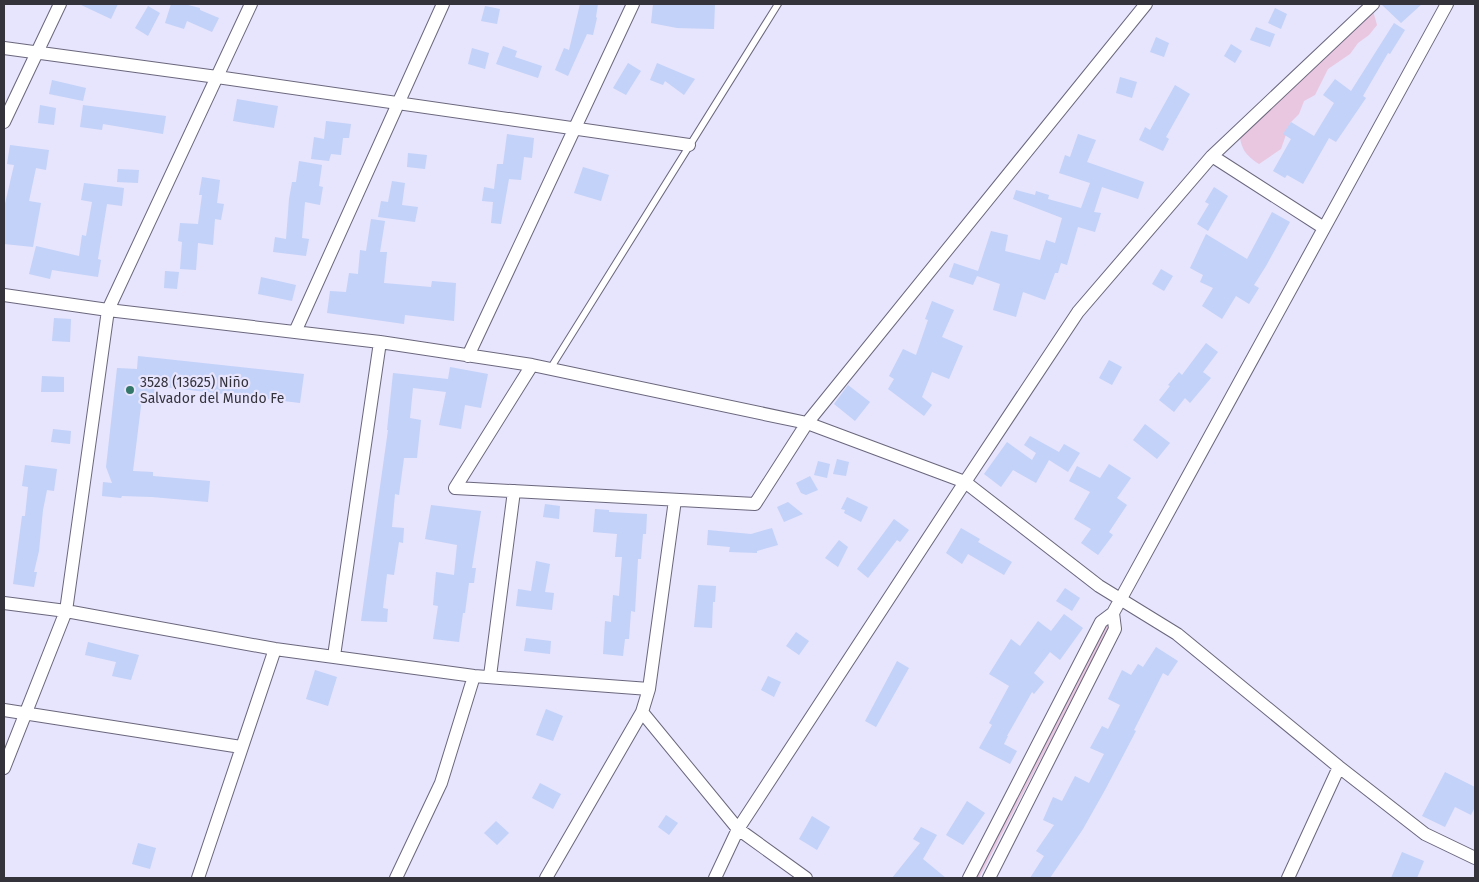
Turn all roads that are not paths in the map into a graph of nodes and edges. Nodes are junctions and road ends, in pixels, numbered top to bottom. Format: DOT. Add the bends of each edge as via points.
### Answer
graph roads {
  1 [pos="60,4"];
  2 [pos="252,4"];
  3 [pos="443,4"];
  4 [pos="633,4"];
  5 [pos="778,4"];
  6 [pos="1373,4"];
  7 [pos="1447,4"];
  8 [pos="1143,5"];
  9 [pos="4,48"];
  10 [pos="36,54"];
  11 [pos="217,77"];
  12 [pos="398,104"];
  13 [pos="4,122"];
  14 [pos="574,129"];
  15 [pos="689,145"];
  16 [pos="1212,156"];
  17 [pos="1324,228"];
  18 [pos="4,295"];
  19 [pos="108,310"];
  20 [pos="295,332"];
  21 [pos="380,342"];
  22 [pos="468,356"];
  23 [pos="532,365"];
  24 [pos="550,369"];
  25 [pos="806,423"];
  26 [pos="965,482"];
  27 [pos="514,491"];
  28 [pos="675,500"];
  29 [pos="1120,599"];
  30 [pos="4,603"];
  31 [pos="66,611"];
  32 [pos="1112,613"];
  33 [pos="275,649"];
  34 [pos="334,656"];
  35 [pos="474,676"];
  36 [pos="490,676"];
  37 [pos="649,689"];
  38 [pos="4,710"];
  39 [pos="642,712"];
  40 [pos="24,714"];
  41 [pos="241,747"];
  42 [pos="1339,767"];
  43 [pos="4,768"];
  44 [pos="738,829"];
  45 [pos="1475,858"];
  46 [pos="198,878"];
  47 [pos="397,878"];
  48 [pos="546,878"];
  49 [pos="715,878"];
  50 [pos="806,878"];
  51 [pos="969,878"];
  52 [pos="989,878"];
  53 [pos="1288,878"];
  1 -- 10 [label="street"];
  2 -- 11 [label="street"];
  3 -- 12 [label="street"];
  4 -- 14 [label="street"];
  5 -- 15 [label="lane"];
  6 -- 16 [label="street"];
  7 -- 17 [label="street"];
  8 -- 25 [label="street"];
  9 -- 10 [label="street"];
  10 -- 11 [label="street"];
  10 -- 13 [label="street"];
  11 -- 12 [label="street"];
  11 -- 19 [label="street"];
  12 -- 14 [label="street"];
  12 -- 20 [label="street"];
  14 -- 15 [label="street"];
  14 -- 22 [label="street"];
  15 -- 24 [label="lane"];
  16 -- 17 [label="street"];
  16 -- 26 [label="street" via="1078,312"];
  17 -- 29 [label="street"];
  18 -- 19 [label="street"];
  19 -- 20 [label="street"];
  19 -- 31 [label="street"];
  20 -- 21 [label="street"];
  21 -- 22 [label="street"];
  21 -- 34 [label="street"];
  22 -- 23 [label="street"];
  23 -- 24 [label="street"];
  23 -- 27 [label="street" via="455,488"];
  24 -- 25 [label="street"];
  25 -- 26 [label="street"];
  25 -- 28 [label="street" via="755,504"];
  26 -- 29 [label="street"];
  26 -- 44 [label="street"];
  27 -- 28 [label="street"];
  27 -- 36 [label="street"];
  28 -- 37 [label="street"];
  29 -- 32 [label="street"];
  29 -- 42 [label="street" via="1177,634"];
  30 -- 31 [label="street"];
  31 -- 33 [label="street"];
  31 -- 40 [label="street"];
  32 -- 51 [label="street" via="1101,622"];
  32 -- 52 [label="street" via="1115,629"];
  33 -- 34 [label="street"];
  33 -- 41 [label="street"];
  34 -- 35 [label="street"];
  35 -- 36 [label="street"];
  35 -- 47 [label="street" via="441,783"];
  36 -- 37 [label="street"];
  37 -- 39 [label="street"];
  38 -- 40 [label="street"];
  39 -- 44 [label="street"];
  39 -- 48 [label="street"];
  40 -- 41 [label="street"];
  40 -- 43 [label="street"];
  41 -- 46 [label="street"];
  42 -- 45 [label="street" via="1425,834"];
  42 -- 53 [label="street"];
  44 -- 49 [label="street"];
  44 -- 50 [label="street"];
}
